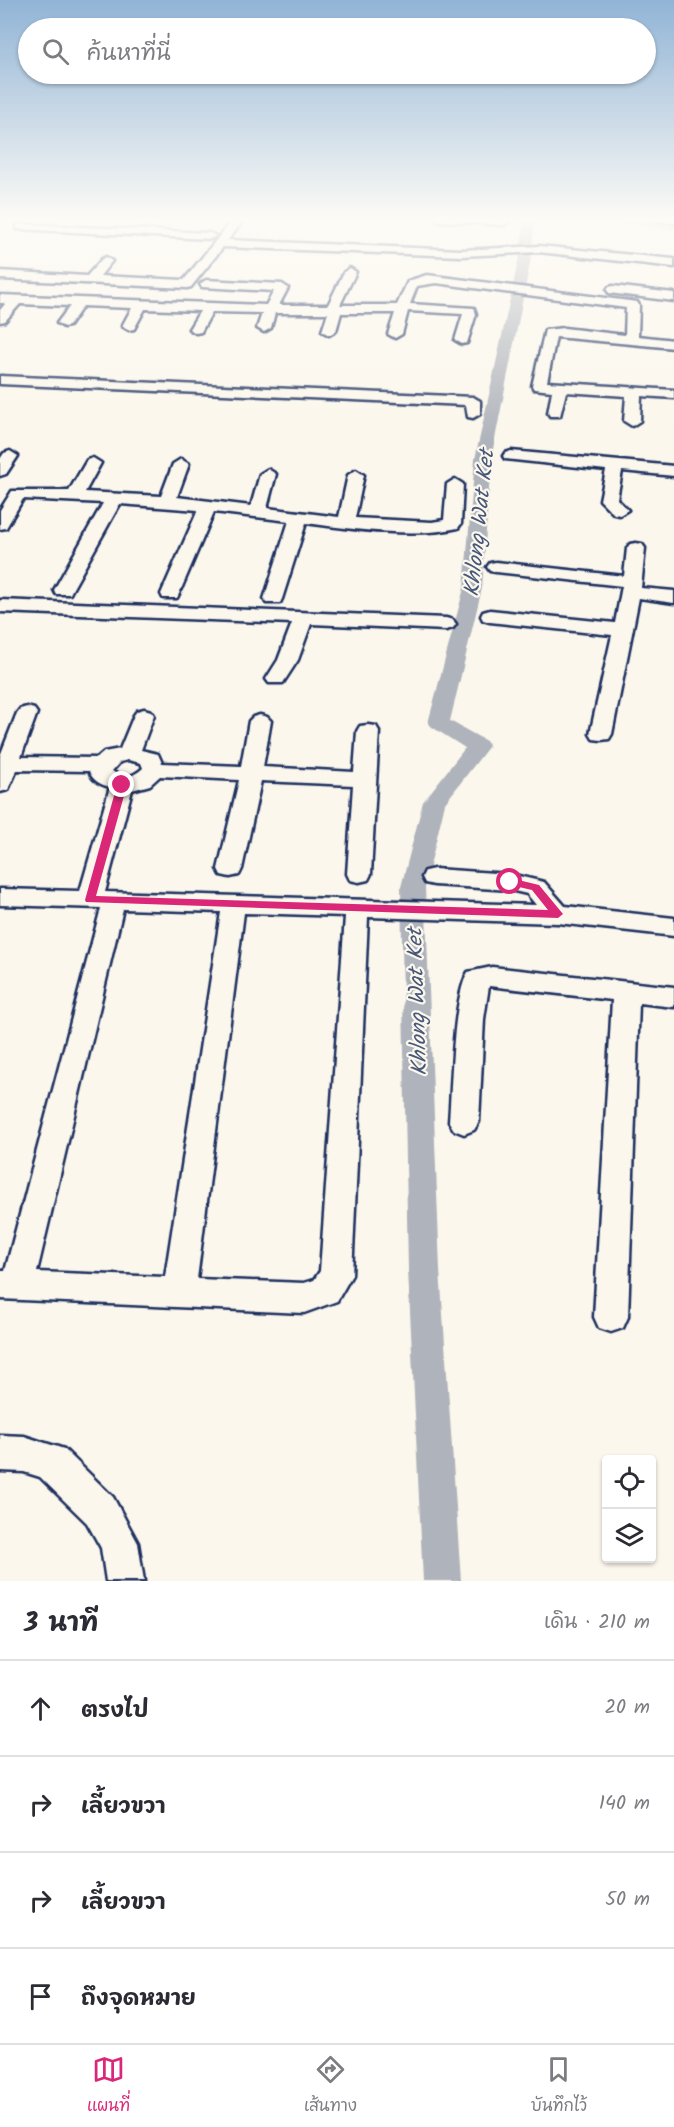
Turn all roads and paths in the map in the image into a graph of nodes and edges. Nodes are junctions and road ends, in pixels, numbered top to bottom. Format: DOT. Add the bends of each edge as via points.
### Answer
graph roads {
  1 [pos="280,292"];
  2 [pos="341,292"];
  3 [pos="409,292"];
  4 [pos="567,292"];
  5 [pos="606,292"];
  6 [pos="674,297"];
  7 [pos="0,299"];
  8 [pos="16,300"];
  9 [pos="79,303"];
  10 [pos="140,306"];
  11 [pos="208,308"];
  12 [pos="403,308"];
  13 [pos="270,309"];
  14 [pos="334,309"];
  15 [pos="0,318"];
  16 [pos="64,323"];
  17 [pos="129,326"];
  18 [pos="264,328"];
  19 [pos="196,329"];
  20 [pos="329,331"];
  21 [pos="395,333"];
  22 [pos="462,339"];
  23 [pos="631,340"];
  24 [pos="674,344"];
  25 [pos="78,368"];
  26 [pos="155,371"];
  27 [pos="233,375"];
  28 [pos="310,379"];
  29 [pos="0,380"];
  30 [pos="395,382"];
  31 [pos="67,383"];
  32 [pos="146,386"];
  33 [pos="560,387"];
  34 [pos="226,390"];
  35 [pos="633,391"];
  36 [pos="305,394"];
  37 [pos="674,394"];
  38 [pos="390,398"];
  39 [pos="56,400"];
  40 [pos="473,401"];
  41 [pos="135,404"];
  42 [pos="218,407"];
  43 [pos="303,411"];
  44 [pos="555,413"];
  45 [pos="386,414"];
  46 [pos="632,421"];
  47 [pos="10,456"];
  48 [pos="512,456"];
  49 [pos="93,463"];
  50 [pos="181,464"];
  51 [pos="615,465"];
  52 [pos="0,471"];
  53 [pos="674,471"];
  54 [pos="268,474"];
  55 [pos="356,475"];
  56 [pos="455,484"];
  57 [pos="0,492"];
  58 [pos="18,494"];
  59 [pos="75,495"];
  60 [pos="114,499"];
  61 [pos="166,501"];
  62 [pos="208,506"];
  63 [pos="620,510"];
  64 [pos="258,511"];
  65 [pos="299,517"];
  66 [pos="346,523"];
  67 [pos="0,524"];
  68 [pos="636,548"];
  69 [pos="496,567"];
  70 [pos="632,587"];
  71 [pos="63,590"];
  72 [pos="170,594"];
  73 [pos="674,597"];
  74 [pos="273,599"];
  75 [pos="0,606"];
  76 [pos="490,616"];
  77 [pos="303,618"];
  78 [pos="446,624"];
  79 [pos="623,630"];
  80 [pos="276,679"];
  81 [pos="27,713"];
  82 [pos="144,715"];
  83 [pos="260,721"];
  84 [pos="368,731"];
  85 [pos="601,734"];
  86 [pos="129,753"];
  87 [pos="4,763"];
  88 [pos="102,765"];
  89 [pos="154,769"];
  90 [pos="251,774"];
  91 [pos="365,779"];
  92 [pos="0,784"];
  93 [pos="122,785"];
  94 [pos="230,869"];
  95 [pos="359,874"];
  96 [pos="434,877"];
  97 [pos="0,897"];
  98 [pos="101,905"];
  99 [pos="232,914"];
  100 [pos="365,914"];
  101 [pos="558,914"];
  102 [pos="674,927"];
  103 [pos="626,992"];
  104 [pos="674,998"];
  105 [pos="464,1122"];
  106 [pos="9,1285"];
  107 [pos="179,1293"];
  108 [pos="611,1317"];
  109 [pos="0,1453"];
  110 [pos="125,1581"];
  1 -- 13 [label="street"];
  2 -- 14 [label="street"];
  3 -- 12 [label="street"];
  4 -- 23 [label="street" via="633,305"];
  5 -- 6 [label="street"];
  7 -- 8 [label="street"];
  8 -- 9 [label="street"];
  8 -- 15 [label="street"];
  9 -- 10 [label="street"];
  9 -- 16 [label="street"];
  10 -- 11 [label="street"];
  10 -- 17 [label="street"];
  11 -- 13 [label="street"];
  11 -- 19 [label="street"];
  12 -- 14 [label="street"];
  12 -- 21 [label="street"];
  12 -- 22 [label="street" via="469,311"];
  13 -- 14 [label="street"];
  13 -- 18 [label="street"];
  14 -- 20 [label="street"];
  23 -- 24 [label="street"];
  23 -- 33 [label="street" via="567,315 550,333 539,386"];
  25 -- 31 [label="street"];
  26 -- 32 [label="street"];
  27 -- 34 [label="street"];
  28 -- 36 [label="street"];
  29 -- 31 [label="street"];
  30 -- 38 [label="street"];
  31 -- 32 [label="street"];
  31 -- 39 [label="street"];
  32 -- 34 [label="street"];
  32 -- 41 [label="street"];
  33 -- 35 [label="street"];
  33 -- 44 [label="street"];
  34 -- 36 [label="street"];
  34 -- 42 [label="street"];
  35 -- 37 [label="street"];
  35 -- 46 [label="street"];
  36 -- 38 [label="street"];
  36 -- 43 [label="street"];
  38 -- 40 [label="street"];
  38 -- 45 [label="street"];
  47 -- 52 [label="street"];
  48 -- 51 [label="street"];
  49 -- 59 [label="street"];
  50 -- 61 [label="street"];
  51 -- 53 [label="street"];
  51 -- 63 [label="street" via="608,500"];
  54 -- 64 [label="street"];
  55 -- 66 [label="street"];
  56 -- 66 [label="street" via="452,524 432,527"];
  57 -- 58 [label="street"];
  58 -- 59 [label="street"];
  58 -- 67 [label="street"];
  59 -- 60 [label="street"];
  60 -- 61 [label="street"];
  60 -- 71 [label="street"];
  61 -- 62 [label="street"];
  62 -- 64 [label="street"];
  62 -- 72 [label="street"];
  64 -- 65 [label="street"];
  65 -- 66 [label="street"];
  65 -- 74 [label="street"];
  68 -- 70 [label="street"];
  69 -- 70 [label="street"];
  70 -- 73 [label="street"];
  70 -- 79 [label="street"];
  75 -- 77 [label="street"];
  76 -- 79 [label="street"];
  77 -- 78 [label="street"];
  77 -- 80 [label="street" via="288,660"];
  79 -- 85 [label="street"];
  81 -- 87 [label="street"];
  82 -- 86 [label="street"];
  83 -- 90 [label="street"];
  84 -- 91 [label="street"];
  86 -- 88 [label="street" via="112,757"];
  86 -- 89 [label="street" via="150,759"];
  87 -- 88 [label="street"];
  87 -- 92 [label="street"];
  88 -- 93 [label="street" via="100,773"];
  89 -- 90 [label="street"];
  89 -- 93 [label="street" via="148,777"];
  90 -- 91 [label="street"];
  90 -- 94 [label="street"];
  91 -- 95 [label="street"];
  93 -- 98 [label="street"];
  96 -- 101 [label="street" via="510,882 535,888"];
  97 -- 98 [label="street"];
  98 -- 100 [label="street"];
  98 -- 106 [label="street"];
  99 -- 107 [label="street"];
  100 -- 101 [label="street" via="427,909"];
  100 -- 107 [label="street" via="336,1275 325,1291 304,1298"];
  101 -- 102 [label="street"];
  103 -- 104 [label="street"];
  103 -- 105 [label="street" via="492,976 477,979 470,1019"];
  103 -- 108 [label="street"];
  106 -- 107 [label="street"];
  109 -- 110 [label="street" via="24,1454 51,1462 100,1510 119,1543"];
}
